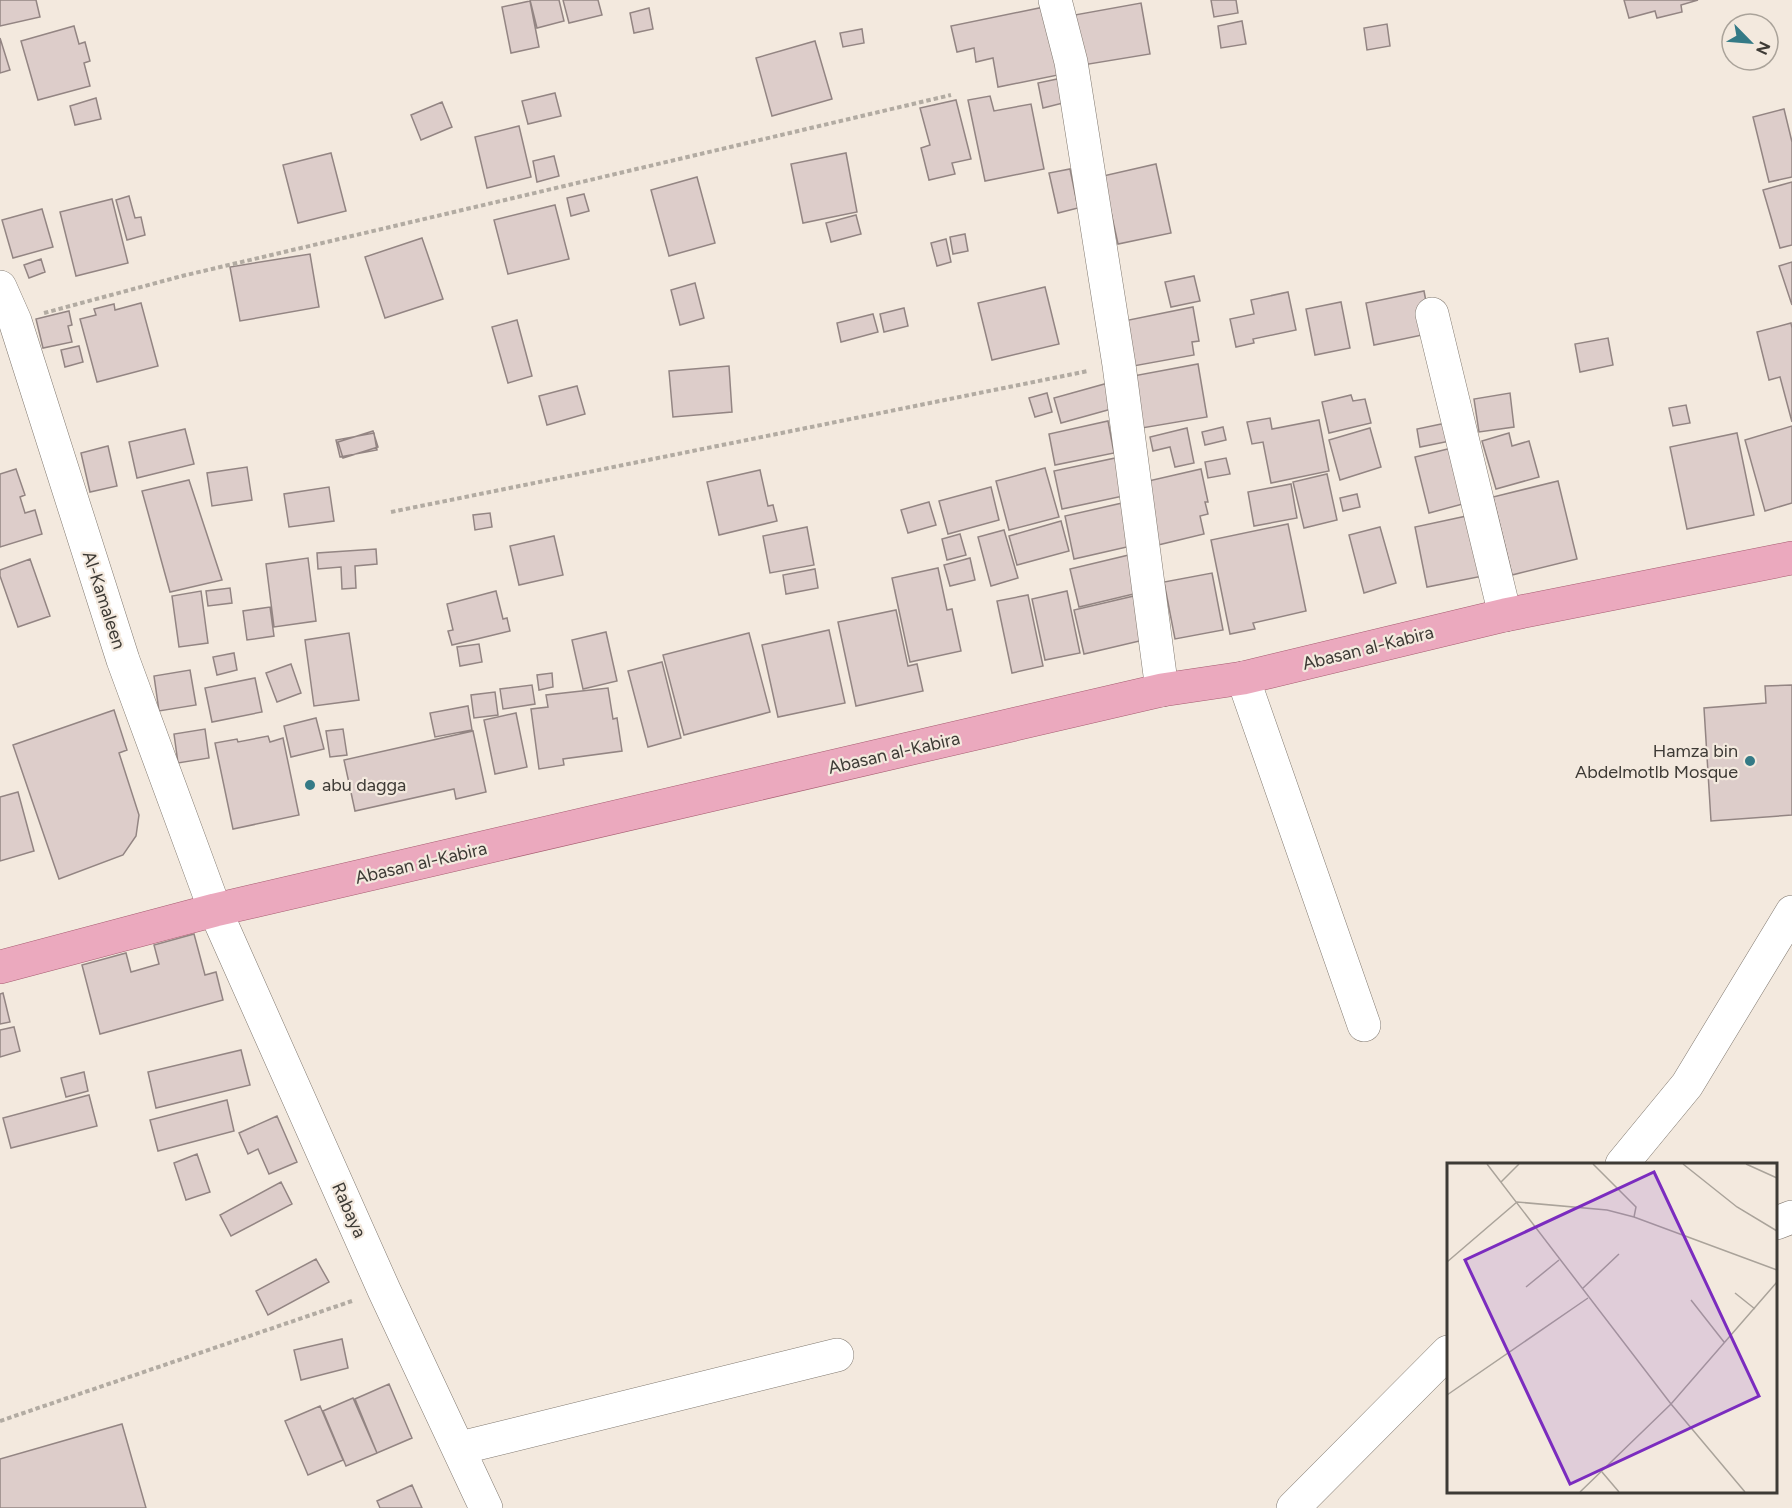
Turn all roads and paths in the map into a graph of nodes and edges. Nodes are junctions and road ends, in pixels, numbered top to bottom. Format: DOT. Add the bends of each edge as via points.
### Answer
graph roads {
  1 [pos="1055,0"];
  2 [pos="951,95"];
  3 [pos="0,287"];
  4 [pos="1432,314"];
  5 [pos="15,321"];
  6 [pos="1119,365"];
  7 [pos="392,512"];
  8 [pos="1792,558"];
  9 [pos="1505,615"];
  10 [pos="1243,678"];
  11 [pos="1162,690"];
  12 [pos="215,910"];
  13 [pos="1792,912"];
  14 [pos="0,967"];
  15 [pos="1365,1025"];
  16 [pos="1623,1163"];
  17 [pos="1792,1217"];
  18 [pos="1777,1223"];
  19 [pos="384,1290"];
  20 [pos="1447,1354"];
  21 [pos="837,1355"];
  22 [pos="0,1421"];
  23 [pos="460,1448"];
  24 [pos="486,1508"];
  25 [pos="1293,1508"];
  1 -- 6 [label="street" via="1071,62"];
  2 -- 5 [label="path" via="194,273"];
  3 -- 5 [label="street, Al-Kamaleen"];
  4 -- 9 [label="street"];
  5 -- 12 [label="street, Al-Kamaleen" via="123,660"];
  6 -- 7 [label="path"];
  6 -- 11 [label="street"];
  8 -- 9 [label="main road, Abasan al-Kabira"];
  9 -- 10 [label="main road, Abasan al-Kabira"];
  10 -- 11 [label="main road, Abasan al-Kabira"];
  10 -- 15 [label="street"];
  11 -- 12 [label="main road, Abasan al-Kabira"];
  12 -- 14 [label="main road, Abasan al-Kabira"];
  12 -- 19 [label="street, Rabaya"];
  13 -- 16 [label="street" via="1688,1085"];
  17 -- 18 [label="street"];
  19 -- 22 [label="path"];
  19 -- 23 [label="street, Rabaya"];
  20 -- 25 [label="street"];
  21 -- 23 [label="street"];
  23 -- 24 [label="street, Rabaya"];
}
